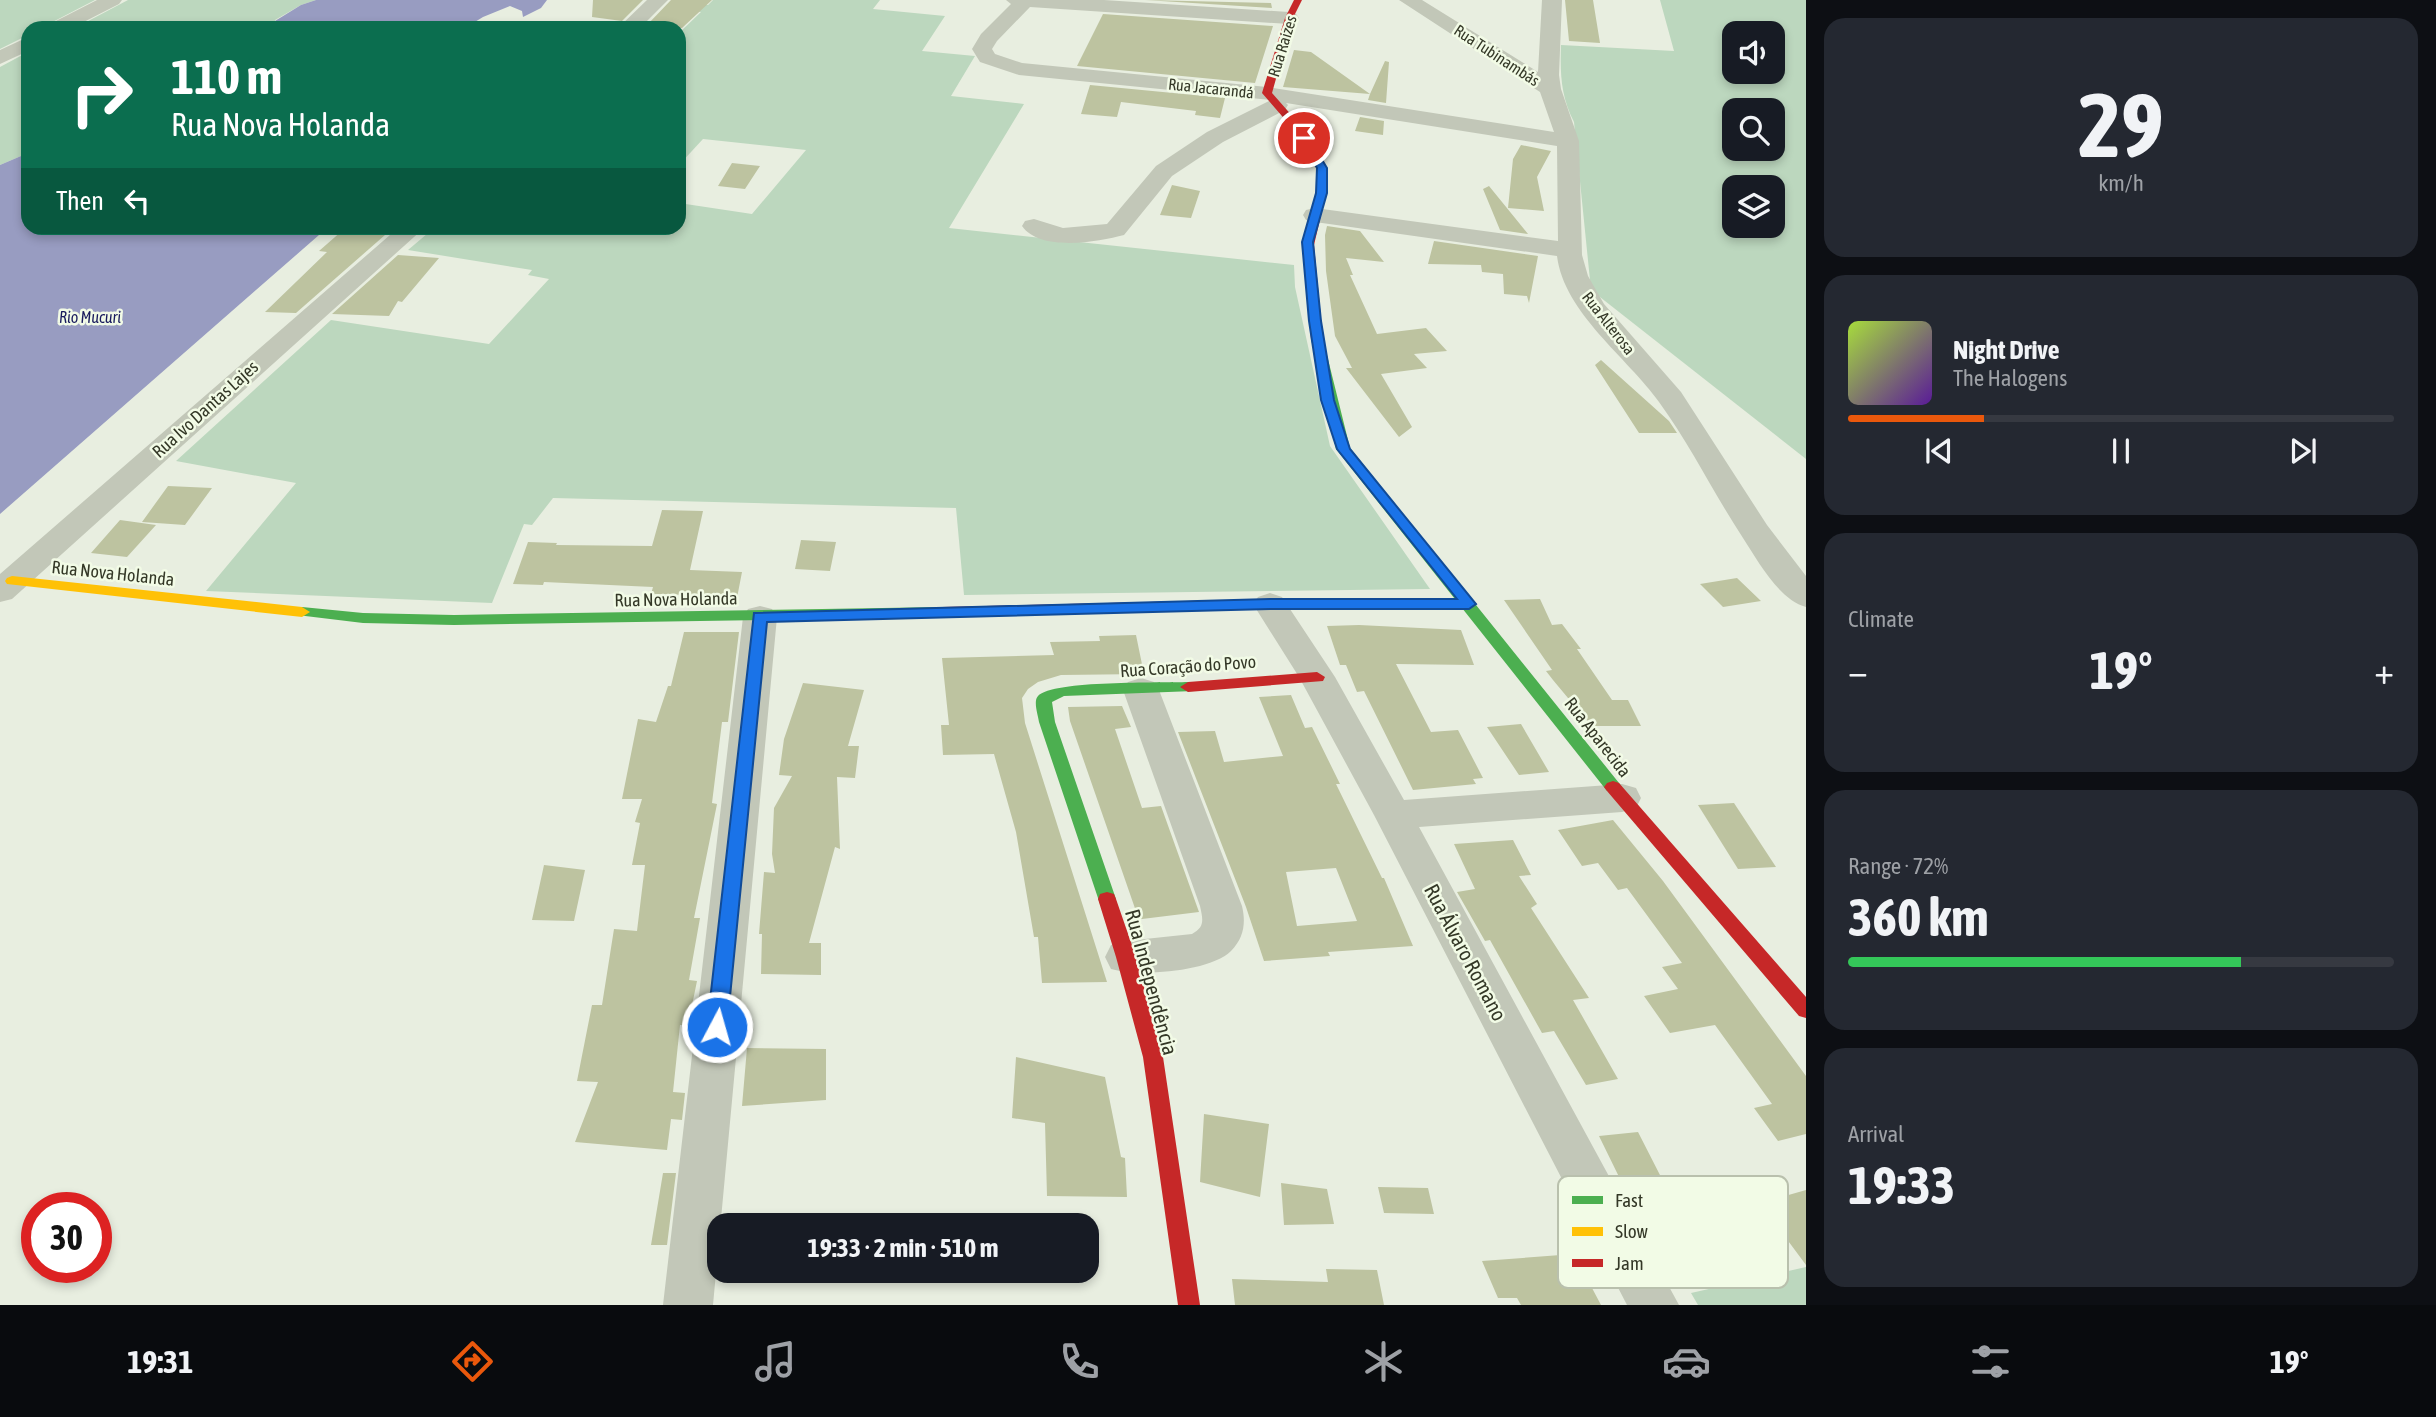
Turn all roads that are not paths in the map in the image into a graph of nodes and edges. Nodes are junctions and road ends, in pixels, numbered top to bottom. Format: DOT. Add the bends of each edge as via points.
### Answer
graph roads {
  1 [pos="111,0"];
  2 [pos="658,0"];
  3 [pos="1016,0"];
  4 [pos="1026,0"];
  5 [pos="1409,0"];
  6 [pos="1552,0"];
  7 [pos="1293,9"];
  8 [pos="70,21"];
  9 [pos="636,21"];
  10 [pos="21,47"];
  11 [pos="0,58"];
  12 [pos="1550,89"];
  13 [pos="1272,99"];
  14 [pos="1568,141"];
  15 [pos="1315,215"];
  16 [pos="1034,226"];
  17 [pos="404,235"];
  18 [pos="1569,250"];
  19 [pos="6,587"];
  20 [pos="1806,597"];
  21 [pos="1270,604"];
  22 [pos="1469,604"];
  23 [pos="760,617"];
  24 [pos="1317,677"];
  25 [pos="1141,690"];
  26 [pos="1062,691"];
  27 [pos="1622,799"];
  28 [pos="1393,815"];
  29 [pos="1126,957"];
  30 [pos="1806,1010"];
  31 [pos="1585,1176"];
  32 [pos="1645,1288"];
  33 [pos="688,1305"];
  34 [pos="1189,1305"];
  35 [pos="1654,1305"];
  1 -- 8 [label="street"];
  2 -- 9 [label="street"];
  3 -- 4 [label="street"];
  4 -- 7 [label="street"];
  4 -- 13 [label="street, Rua Jacarandá" via="988,38 982,49 987,58 1019,69"];
  5 -- 12 [label="street, Rua Tubinambás"];
  6 -- 12 [label="street, Rua Alterosa"];
  7 -- 13 [label="street, Rua Raizes"];
  10 -- 11 [label="street"];
  12 -- 14 [label="street, Rua Alterosa"];
  13 -- 14 [label="street, Rua Jacarandá"];
  13 -- 15 [label="street" via="1322,168"];
  13 -- 16 [label="street" via="1164,171 1115,230 1064,236"];
  14 -- 18 [label="street, Rua Alterosa"];
  15 -- 18 [label="street"];
  15 -- 22 [label="street, Rua Aparecida" via="1307,242 1315,321 1328,400 1343,449"];
  17 -- 19 [label="street, Rua Ivo Dantas Lajes"];
  18 -- 20 [label="street, Rua Alterosa" via="1585,296 1671,398 1749,526"];
  19 -- 23 [label="street, Rua Nova Holanda" via="363,618"];
  21 -- 22 [label="street, Rua Nova Holanda"];
  21 -- 23 [label="street, Rua Nova Holanda"];
  21 -- 24 [label="street, Rua Álvaro Romano"];
  22 -- 27 [label="street, Rua Aparecida"];
  23 -- 33 [label="street"];
  24 -- 25 [label="street, Rua Coração do Povo"];
  24 -- 28 [label="street, Rua Álvaro Romano"];
  25 -- 26 [label="street, Rua Coração do Povo"];
  25 -- 29 [label="street" via="1224,922 1221,934 1204,950"];
  26 -- 29 [label="street, Rua Independência" via="1044,699 1047,722"];
  27 -- 28 [label="street"];
  27 -- 30 [label="street, Rua Aparecida"];
  28 -- 31 [label="street, Rua Álvaro Romano"];
  29 -- 34 [label="street, Rua Independência" via="1153,1057"];
  32 -- 35 [label="street, Rua Álvaro Romano"];
}
